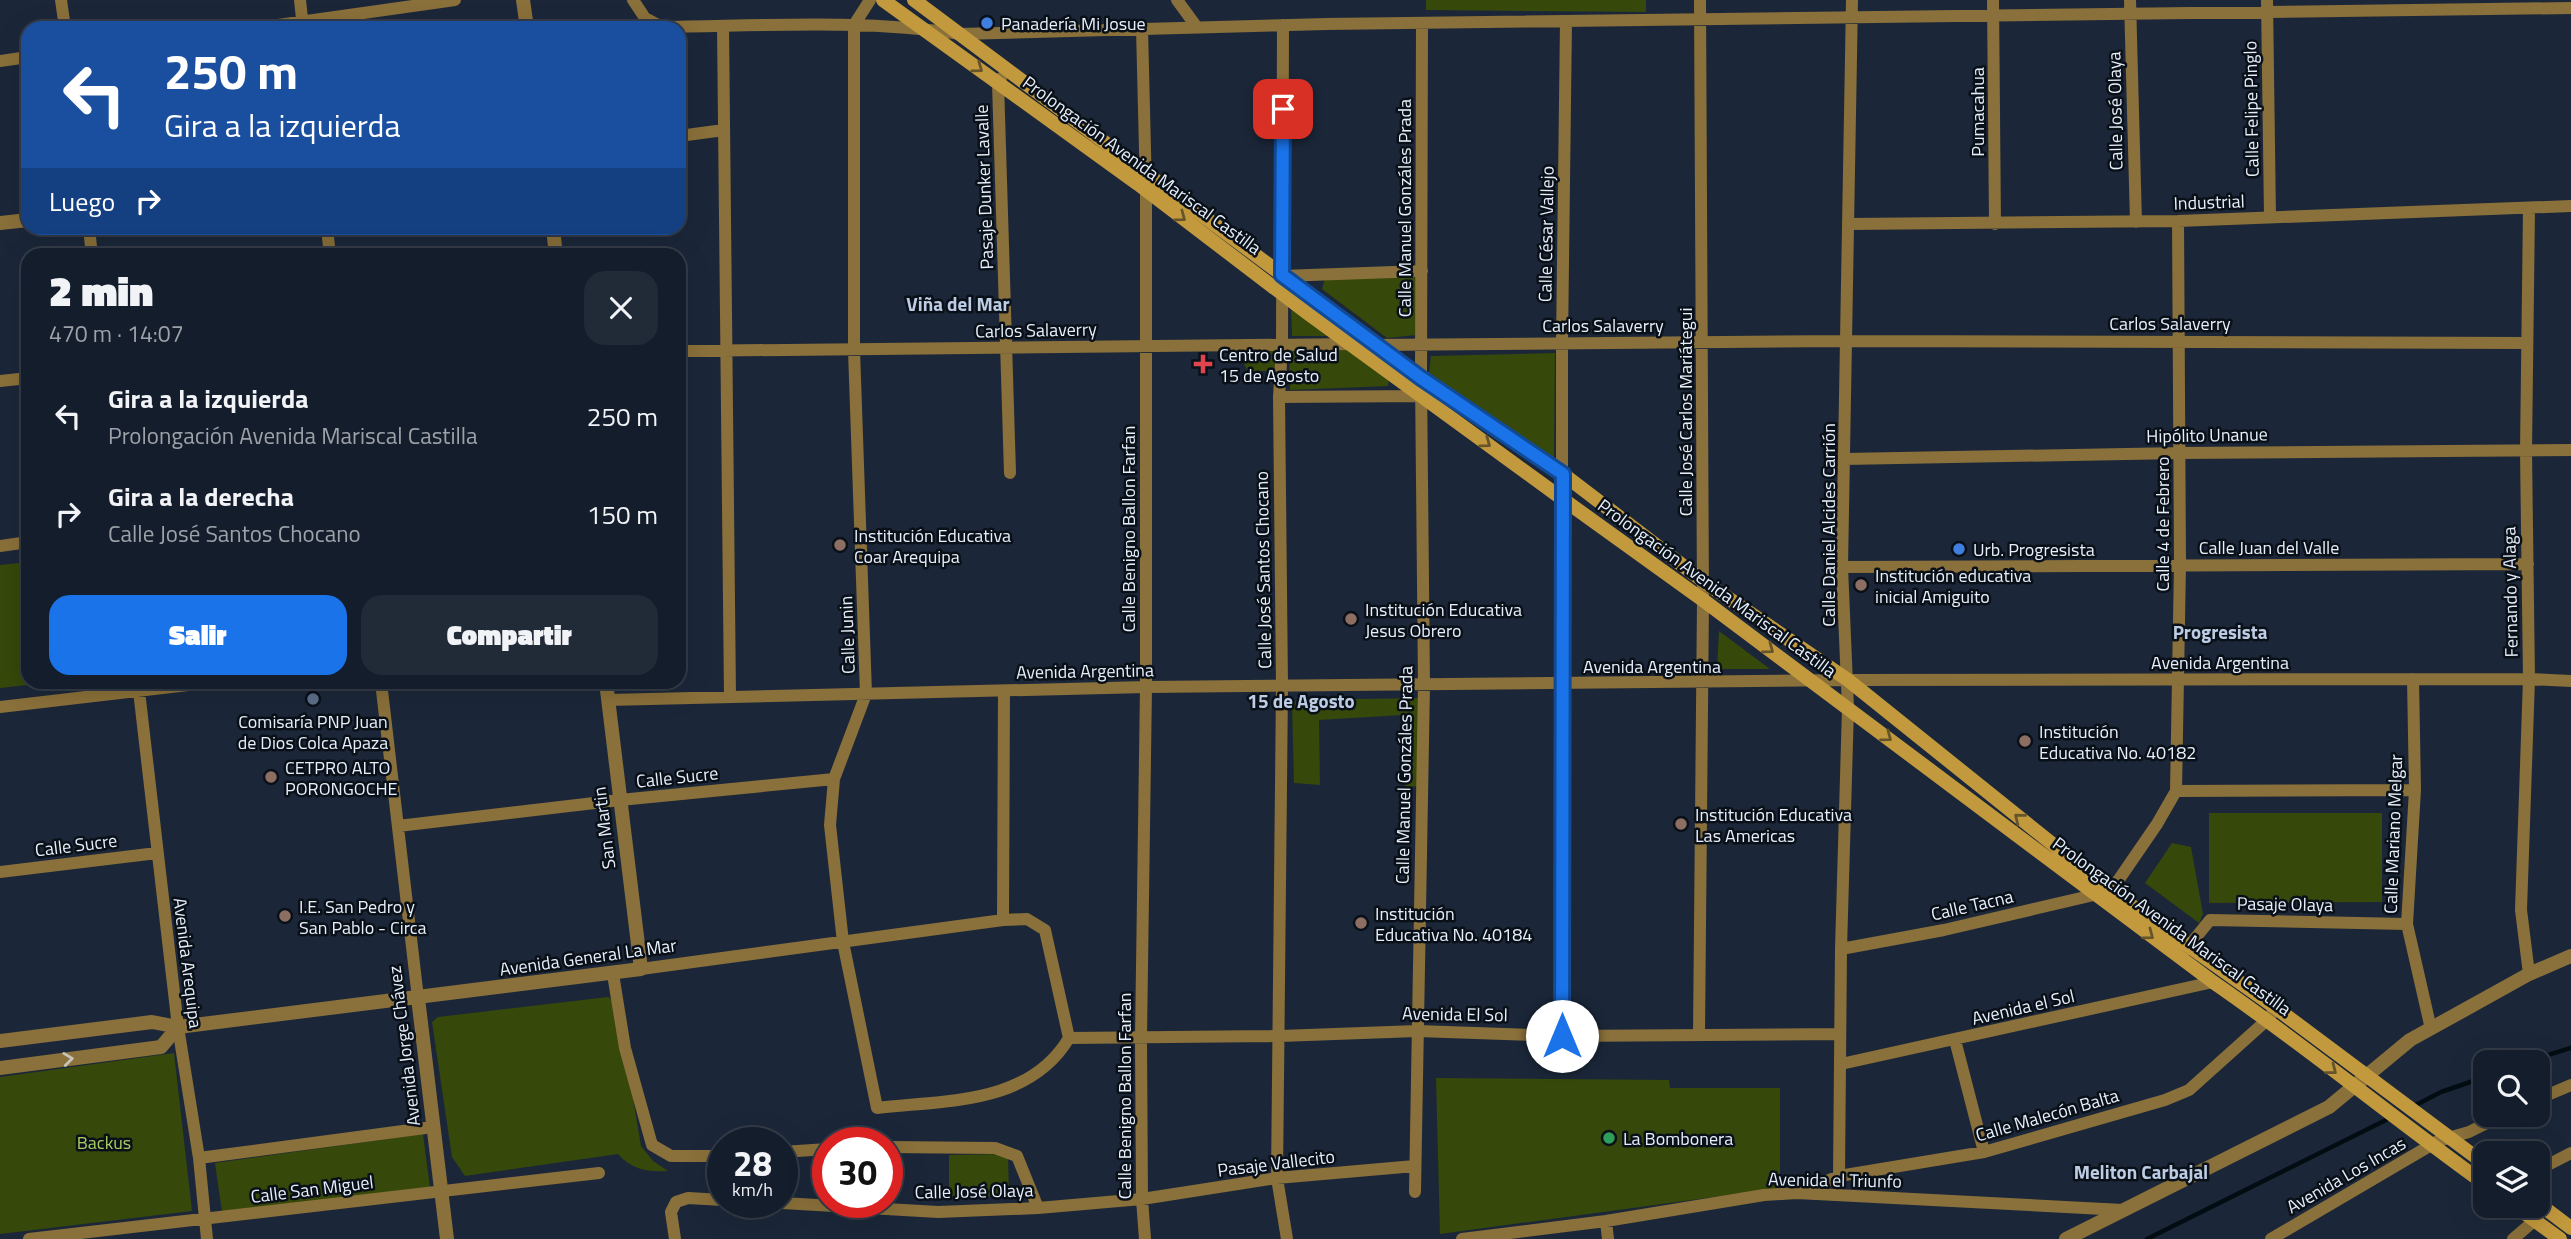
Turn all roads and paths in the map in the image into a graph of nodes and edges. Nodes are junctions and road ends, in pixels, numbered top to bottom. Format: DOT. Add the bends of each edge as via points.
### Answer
graph roads {
  1 [pos="61,0"];
  2 [pos="300,0"];
  3 [pos="455,0"];
  4 [pos="523,0"];
  5 [pos="633,0"];
  6 [pos="870,0"];
  7 [pos="883,0"];
  8 [pos="914,0"];
  9 [pos="1177,0"];
  10 [pos="1700,0"];
  11 [pos="1852,0"];
  12 [pos="1993,0"];
  13 [pos="2518,4"];
  14 [pos="2268,6"];
  15 [pos="2130,7"];
  16 [pos="2571,8"];
  17 [pos="1994,15"];
  18 [pos="1853,18"];
  19 [pos="1699,19"];
  20 [pos="64,21"];
  21 [pos="303,21"];
  22 [pos="327,21"];
  23 [pos="526,21"];
  24 [pos="651,21"];
  25 [pos="1566,21"];
  26 [pos="1422,23"];
  27 [pos="854,25"];
  28 [pos="1283,25"];
  29 [pos="723,26"];
  30 [pos="1196,26"];
  31 [pos="686,27"];
  32 [pos="922,28"];
  33 [pos="1142,28"];
  34 [pos="960,34"];
  35 [pos="21,58"];
  36 [pos="0,61"];
  37 [pos="1006,69"];
  38 [pos="998,83"];
  39 [pos="724,130"];
  40 [pos="686,135"];
  41 [pos="1146,173"];
  42 [pos="1146,191"];
  43 [pos="2571,206"];
  44 [pos="2529,208"];
  45 [pos="2270,217"];
  46 [pos="21,221"];
  47 [pos="2178,221"];
  48 [pos="2136,222"];
  49 [pos="0,223"];
  50 [pos="1849,223"];
  51 [pos="1995,224"];
  52 [pos="1422,271"];
  53 [pos="1282,275"];
  54 [pos="1282,293"];
  55 [pos="2179,340"];
  56 [pos="1846,341"];
  57 [pos="1703,342"];
  58 [pos="1562,343"];
  59 [pos="2527,343"];
  60 [pos="1352,344"];
  61 [pos="1146,345"];
  62 [pos="1376,345"];
  63 [pos="1282,346"];
  64 [pos="1422,346"];
  65 [pos="1007,348"];
  66 [pos="854,350"];
  67 [pos="686,351"];
  68 [pos="725,351"];
  69 [pos="1421,378"];
  70 [pos="21,379"];
  71 [pos="0,381"];
  72 [pos="1422,396"];
  73 [pos="1279,397"];
  74 [pos="2571,450"];
  75 [pos="2526,451"];
  76 [pos="2180,453"];
  77 [pos="1844,459"];
  78 [pos="1010,473"];
  79 [pos="1563,474"];
  80 [pos="1564,500"];
  81 [pos="21,543"];
  82 [pos="0,546"];
  83 [pos="2528,564"];
  84 [pos="2180,565"];
  85 [pos="1842,567"];
  86 [pos="1703,581"];
  87 [pos="1703,600"];
  88 [pos="2179,679"];
  89 [pos="2413,679"];
  90 [pos="2529,679"];
  91 [pos="1848,680"];
  92 [pos="2571,681"];
  93 [pos="1813,682"];
  94 [pos="1703,683"];
  95 [pos="1563,684"];
  96 [pos="1424,685"];
  97 [pos="1282,686"];
  98 [pos="1146,687"];
  99 [pos="156,689"];
  100 [pos="381,689"];
  101 [pos="607,689"];
  102 [pos="139,691"];
  103 [pos="1004,691"];
  104 [pos="866,694"];
  105 [pos="730,697"];
  106 [pos="608,700"];
  107 [pos="0,707"];
  108 [pos="1848,708"];
  109 [pos="834,779"];
  110 [pos="2415,790"];
  111 [pos="2176,791"];
  112 [pos="620,800"];
  113 [pos="398,826"];
  114 [pos="157,853"];
  115 [pos="0,872"];
  116 [pos="2111,891"];
  117 [pos="2095,894"];
  118 [pos="1003,920"];
  119 [pos="2407,923"];
  120 [pos="843,942"];
  121 [pos="1841,949"];
  122 [pos="2184,952"];
  123 [pos="2571,956"];
  124 [pos="641,969"];
  125 [pos="612,974"];
  126 [pos="2529,974"];
  127 [pos="2213,982"];
  128 [pos="418,998"];
  129 [pos="2272,1014"];
  130 [pos="178,1027"];
  131 [pos="2431,1029"];
  132 [pos="1417,1031"];
  133 [pos="1699,1034"];
  134 [pos="1840,1034"];
  135 [pos="1279,1036"];
  136 [pos="1562,1036"];
  137 [pos="1069,1038"];
  138 [pos="1141,1038"];
  139 [pos="1955,1040"];
  140 [pos="0,1041"];
  141 [pos="1841,1064"];
  142 [pos="0,1068"];
  143 [pos="2367,1076"];
  144 [pos="2571,1085"];
  145 [pos="2355,1088"];
  146 [pos="2550,1094"];
  147 [pos="433,1127"];
  148 [pos="2479,1127"];
  149 [pos="2438,1141"];
  150 [pos="903,1147"];
  151 [pos="1984,1152"];
  152 [pos="2571,1153"];
  153 [pos="707,1156"];
  154 [pos="199,1158"];
  155 [pos="2473,1158"];
  156 [pos="2550,1164"];
  157 [pos="1415,1166"];
  158 [pos="599,1173"];
  159 [pos="2473,1173"];
  160 [pos="1839,1177"];
  161 [pos="1277,1178"];
  162 [pos="441,1192"];
  163 [pos="1415,1192"];
  164 [pos="1797,1193"];
  165 [pos="707,1199"];
  166 [pos="1142,1199"];
  167 [pos="798,1204"];
  168 [pos="1038,1208"];
  169 [pos="2125,1210"];
  170 [pos="2550,1212"];
  171 [pos="2532,1218"];
  172 [pos="204,1219"];
  173 [pos="2535,1220"];
  174 [pos="1606,1221"];
  175 [pos="2571,1228"];
  176 [pos="29,1239"];
  177 [pos="207,1239"];
  178 [pos="447,1239"];
  179 [pos="675,1239"];
  180 [pos="1145,1239"];
  181 [pos="1287,1239"];
  182 [pos="1462,1239"];
  183 [pos="1608,1239"];
  184 [pos="2066,1239"];
  185 [pos="2271,1239"];
  186 [pos="2513,1239"];
  187 [pos="2560,1239"];
  1 -- 20 [label="street"];
  2 -- 21 [label="street"];
  3 -- 22 [label="street"];
  4 -- 23 [label="street"];
  5 -- 24 [label="street"];
  6 -- 27 [label="street"];
  7 -- 32 [label="main road, Prolongación Avenida Mariscal Castilla"];
  8 -- 34 [label="main road, Prolongación Avenida Mariscal Castilla"];
  9 -- 30 [label="street"];
  10 -- 19 [label="street, Calle José Carlos Mariátegui"];
  11 -- 18 [label="street, Calle Daniel Alcides Carrión"];
  12 -- 17 [label="street, Pumacahua"];
  13 -- 14 [label="street"];
  13 -- 16 [label="street"];
  14 -- 15 [label="street"];
  14 -- 45 [label="street, Calle Felipe Pinglo"];
  15 -- 17 [label="street"];
  15 -- 48 [label="street, Calle José Olaya"];
  17 -- 18 [label="street"];
  17 -- 51 [label="street, Pumacahua"];
  18 -- 19 [label="street"];
  18 -- 50 [label="street, Calle Daniel Alcides Carrión"];
  19 -- 25 [label="street"];
  19 -- 57 [label="street, Calle José Carlos Mariátegui"];
  25 -- 26 [label="street"];
  25 -- 58 [label="street, Calle César Vallejo"];
  26 -- 28 [label="street"];
  26 -- 52 [label="street, Calle Manuel Gonzáles Prada"];
  27 -- 29 [label="street"];
  27 -- 32 [label="street"];
  27 -- 66 [label="street, Calle Junin"];
  28 -- 30 [label="street"];
  28 -- 53 [label="street, Calle José Santos Chocano"];
  29 -- 31 [label="street"];
  29 -- 39 [label="street"];
  30 -- 33 [label="street"];
  32 -- 34 [label="street"];
  32 -- 38 [label="main road, Prolongación Avenida Mariscal Castilla, one-way"];
  33 -- 34 [label="street"];
  33 -- 41 [label="street, Calle Benigno Ballon Farfan"];
  34 -- 37 [label="main road, Prolongación Avenida Mariscal Castilla"];
  35 -- 36 [label="street"];
  37 -- 38 [label="street, Pasaje Dunker Lavalle"];
  37 -- 41 [label="main road, Prolongación Avenida Mariscal Castilla"];
  38 -- 42 [label="main road, Prolongación Avenida Mariscal Castilla"];
  38 -- 65 [label="street, Pasaje Dunker Lavalle"];
  39 -- 40 [label="street"];
  39 -- 68 [label="street"];
  41 -- 42 [label="street, Calle Benigno Ballon Farfan"];
  41 -- 53 [label="main road, Prolongación Avenida Mariscal Castilla"];
  42 -- 54 [label="main road, Prolongación Avenida Mariscal Castilla, one-way"];
  42 -- 61 [label="street, Calle Benigno Ballon Farfan"];
  43 -- 44 [label="street, Industrial"];
  44 -- 45 [label="street, Industrial"];
  44 -- 59 [label="street, Fernando y Alaga"];
  45 -- 47 [label="street, Industrial"];
  46 -- 49 [label="street"];
  47 -- 48 [label="street, Industrial"];
  47 -- 55 [label="street, Calle 4 de Febrero"];
  48 -- 51 [label="street, Industrial"];
  50 -- 51 [label="street, Industrial"];
  50 -- 56 [label="street, Calle Daniel Alcides Carrión"];
  52 -- 53 [label="street"];
  52 -- 64 [label="street, Calle Manuel Gonzáles Prada"];
  53 -- 54 [label="street, Calle José Santos Chocano"];
  53 -- 62 [label="main road, Prolongación Avenida Mariscal Castilla"];
  54 -- 60 [label="main road, Prolongación Avenida Mariscal Castilla"];
  54 -- 63 [label="street, Calle José Santos Chocano"];
  55 -- 56 [label="street, Carlos Salaverry"];
  55 -- 59 [label="street, Carlos Salaverry"];
  55 -- 76 [label="street, Calle 4 de Febrero"];
  56 -- 57 [label="street, Carlos Salaverry"];
  56 -- 77 [label="street, Calle Daniel Alcides Carrión"];
  57 -- 58 [label="street, Carlos Salaverry"];
  57 -- 86 [label="street, Calle José Carlos Mariátegui"];
  58 -- 64 [label="street, Carlos Salaverry"];
  58 -- 79 [label="street, Calle César Vallejo"];
  59 -- 75 [label="street, Fernando y Alaga"];
  60 -- 62 [label="street, Carlos Salaverry"];
  60 -- 63 [label="street, Carlos Salaverry"];
  60 -- 72 [label="main road, Prolongación Avenida Mariscal Castilla"];
  61 -- 63 [label="street, Carlos Salaverry"];
  61 -- 65 [label="street, Carlos Salaverry"];
  61 -- 98 [label="street, Calle Benigno Ballon Farfan"];
  62 -- 64 [label="street, Carlos Salaverry"];
  62 -- 69 [label="main road, Prolongación Avenida Mariscal Castilla"];
  63 -- 73 [label="street, Calle José Santos Chocano"];
  64 -- 69 [label="street, Calle Manuel Gonzáles Prada"];
  65 -- 66 [label="street, Carlos Salaverry"];
  65 -- 78 [label="street, Pasaje Dunker Lavalle"];
  66 -- 68 [label="street, Carlos Salaverry"];
  66 -- 104 [label="street, Calle Junin"];
  67 -- 68 [label="street, Carlos Salaverry"];
  68 -- 105 [label="street"];
  69 -- 72 [label="street, Calle Manuel Gonzáles Prada"];
  69 -- 79 [label="main road, Prolongación Avenida Mariscal Castilla"];
  70 -- 71 [label="street"];
  72 -- 73 [label="street"];
  72 -- 80 [label="main road, Prolongación Avenida Mariscal Castilla, one-way"];
  72 -- 96 [label="street, Calle Manuel Gonzáles Prada"];
  73 -- 97 [label="street, Calle José Santos Chocano"];
  74 -- 75 [label="street, Hipólito Unanue"];
  75 -- 76 [label="street, Hipólito Unanue"];
  75 -- 83 [label="street, Fernando y Alaga"];
  76 -- 77 [label="street, Hipólito Unanue"];
  76 -- 84 [label="street, Calle 4 de Febrero"];
  77 -- 85 [label="street, Calle Daniel Alcides Carrión"];
  79 -- 80 [label="street, Calle César Vallejo"];
  79 -- 86 [label="main road, Prolongación Avenida Mariscal Castilla"];
  80 -- 87 [label="main road, Prolongación Avenida Mariscal Castilla"];
  80 -- 95 [label="street, Calle César Vallejo"];
  81 -- 82 [label="street"];
  83 -- 84 [label="street, Calle Juan del Valle"];
  83 -- 90 [label="street, Fernando y Alaga"];
  84 -- 85 [label="street, Calle Juan del Valle"];
  84 -- 88 [label="street, Calle 4 de Febrero"];
  85 -- 91 [label="street, Calle Daniel Alcides Carrión"];
  86 -- 87 [label="street, Calle José Carlos Mariátegui"];
  86 -- 91 [label="main road, Prolongación Avenida Mariscal Castilla"];
  87 -- 93 [label="main road, Prolongación Avenida Mariscal Castilla, one-way"];
  87 -- 94 [label="street, Calle José Carlos Mariátegui"];
  88 -- 89 [label="street, Avenida Argentina"];
  88 -- 91 [label="street, Avenida Argentina"];
  88 -- 111 [label="street, Calle 4 de Febrero"];
  89 -- 90 [label="street, Avenida Argentina"];
  89 -- 110 [label="street, Calle Mariano Melgar"];
  90 -- 92 [label="street, Avenida Argentina"];
  90 -- 126 [label="street, Fernando y Alaga" via="2521,910"];
  91 -- 93 [label="street, Avenida Argentina"];
  91 -- 108 [label="street, Calle Daniel Alcides Carrión"];
  116 -- 91 [label="main road, Prolongación Avenida Mariscal Castilla, one-way"];
  93 -- 94 [label="street, Avenida Argentina"];
  93 -- 108 [label="main road, Prolongación Avenida Mariscal Castilla"];
  94 -- 95 [label="street, Avenida Argentina"];
  94 -- 133 [label="street, Calle José Carlos Mariátegui"];
  95 -- 96 [label="street, Avenida Argentina"];
  95 -- 136 [label="street, Calle César Vallejo"];
  96 -- 97 [label="street, Avenida Argentina"];
  96 -- 132 [label="street, Calle Manuel Gonzáles Prada"];
  97 -- 98 [label="street, Avenida Argentina"];
  97 -- 135 [label="street, Calle José Santos Chocano"];
  98 -- 103 [label="street, Avenida Argentina"];
  98 -- 138 [label="street, Calle Benigno Ballon Farfan"];
  99 -- 102 [label="street"];
  100 -- 113 [label="street, Avenida Jorge Chávez"];
  101 -- 106 [label="street, San Martin"];
  102 -- 107 [label="street"];
  102 -- 114 [label="street, Avenida Arequipa"];
  103 -- 104 [label="street, Avenida Argentina"];
  103 -- 118 [label="street"];
  104 -- 105 [label="street, Avenida Argentina"];
  104 -- 109 [label="street, Calle Junin"];
  105 -- 106 [label="street, Avenida Argentina"];
  106 -- 112 [label="street, San Martin"];
  108 -- 117 [label="main road, Prolongación Avenida Mariscal Castilla, one-way"];
  108 -- 121 [label="street, Calle Daniel Alcides Carrión"];
  109 -- 112 [label="street, Calle Sucre"];
  109 -- 120 [label="street, Calle Junin" via="831,825"];
  110 -- 111 [label="street"];
  110 -- 119 [label="street, Calle Mariano Melgar"];
  111 -- 116 [label="street, Calle 4 de Febrero"];
  112 -- 113 [label="street, Calle Sucre"];
  112 -- 124 [label="street, San Martin"];
  113 -- 128 [label="street, Avenida Jorge Chávez"];
  114 -- 115 [label="street, Calle Sucre"];
  114 -- 130 [label="street, Avenida Arequipa"];
  116 -- 117 [label="street, Calle Tacna"];
  116 -- 122 [label="main road, Prolongación Avenida Mariscal Castilla"];
  117 -- 121 [label="street, Calle Tacna"];
  117 -- 122 [label="main road, Prolongación Avenida Mariscal Castilla, one-way"];
  118 -- 120 [label="street, Avenida General La Mar"];
  118 -- 137 [label="street, Avenida General La Mar" via="1027,919 1045,930"];
  119 -- 122 [label="street, Pasaje Olaya" via="2210,920"];
  119 -- 131 [label="street, Calle Mariano Melgar"];
  120 -- 124 [label="street, Avenida General La Mar"];
  120 -- 137 [label="street, Calle Junin" via="877,1108 986,1097 1022,1084 1059,1055"];
  121 -- 134 [label="street, Calle Daniel Alcides Carrión"];
  122 -- 127 [label="main road, Prolongación Avenida Mariscal Castilla"];
  122 -- 129 [label="main road, Prolongación Avenida Mariscal Castilla"];
  123 -- 126 [label="street"];
  124 -- 125 [label="street, Avenida General La Mar"];
  125 -- 128 [label="street, Avenida General La Mar"];
  125 -- 153 [label="street" via="625,1048 652,1145 671,1156"];
  126 -- 131 [label="street"];
  127 -- 129 [label="main road, Prolongación Avenida Mariscal Castilla"];
  127 -- 139 [label="street, Avenida el Sol"];
  128 -- 130 [label="street, Avenida General La Mar"];
  128 -- 147 [label="street, Avenida Jorge Chávez"];
  129 -- 143 [label="main road, Prolongación Avenida Mariscal Castilla"];
  129 -- 145 [label="main road, Prolongación Avenida Mariscal Castilla, one-way"];
  129 -- 151 [label="street, Calle Malecón Balta" via="2189,1090"];
  130 -- 140 [label="street, Avenida General La Mar" via="152,1022"];
  142 -- 130 [label="street, one-way" via="161,1047"];
  130 -- 154 [label="street, Avenida Arequipa"];
  131 -- 143 [label="street" via="2391,1054"];
  132 -- 135 [label="street, Avenida El Sol"];
  132 -- 136 [label="street, Avenida El Sol"];
  132 -- 157 [label="street, Calle Manuel Gonzáles Prada"];
  133 -- 134 [label="street, Avenida El Sol"];
  133 -- 136 [label="street, Avenida El Sol"];
  134 -- 141 [label="street, Calle Daniel Alcides Carrión"];
  135 -- 138 [label="street, Avenida El Sol"];
  135 -- 161 [label="street, Calle José Santos Chocano"];
  137 -- 138 [label="street, Avenida El Sol"];
  138 -- 166 [label="street, Calle Benigno Ballon Farfan"];
  139 -- 141 [label="street, Avenida el Sol"];
  139 -- 151 [label="street"];
  141 -- 160 [label="street, Calle Daniel Alcides Carrión"];
  143 -- 145 [label="street"];
  143 -- 149 [label="main road, Prolongación Avenida Mariscal Castilla" via="2413,1111"];
  144 -- 146 [label="street"];
  145 -- 149 [label="main road, Prolongación Avenida Mariscal Castilla" via="2398,1121"];
  145 -- 169 [label="street" via="2329,1107"];
  147 -- 154 [label="street"];
  147 -- 162 [label="street, Avenida Jorge Chávez"];
  148 -- 149 [label="street, Avenida Los Incas"];
  149 -- 155 [label="main road"];
  149 -- 159 [label="main road"];
  149 -- 185 [label="street, Avenida Los Incas"];
  150 -- 168 [label="street" via="995,1148 1017,1156"];
  151 -- 160 [label="street, Calle Malecón Balta"];
  152 -- 156 [label="street"];
  154 -- 172 [label="street, Avenida Arequipa"];
  157 -- 161 [label="street, Pasaje Vallecito"];
  157 -- 163 [label="street, Calle Manuel Gonzáles Prada"];
  158 -- 162 [label="street, Calle San Miguel"];
  160 -- 164 [label="street, Calle Malecón Balta"];
  161 -- 166 [label="street, Pasaje Vallecito"];
  161 -- 181 [label="street, Calle José Santos Chocano"];
  162 -- 172 [label="street, Calle San Miguel"];
  162 -- 178 [label="street, Avenida Jorge Chávez"];
  164 -- 169 [label="street, Avenida el Triunfo"];
  164 -- 174 [label="street, Avenida el Triunfo"];
  165 -- 179 [label="street" via="676,1202 671,1212"];
  166 -- 168 [label="street, Calle José Olaya"];
  166 -- 180 [label="street, Calle Benigno Ballon Farfan"];
  167 -- 168 [label="street, Calle José Olaya" via="938,1212"];
  169 -- 184 [label="street"];
  170 -- 175 [label="main road"];
  171 -- 173 [label="main road"];
  172 -- 176 [label="street, Calle San Miguel"];
  172 -- 177 [label="street, Avenida Arequipa"];
  173 -- 186 [label="street"];
  173 -- 187 [label="main road"];
  174 -- 182 [label="street, Avenida el Triunfo"];
  174 -- 183 [label="street"];
}
